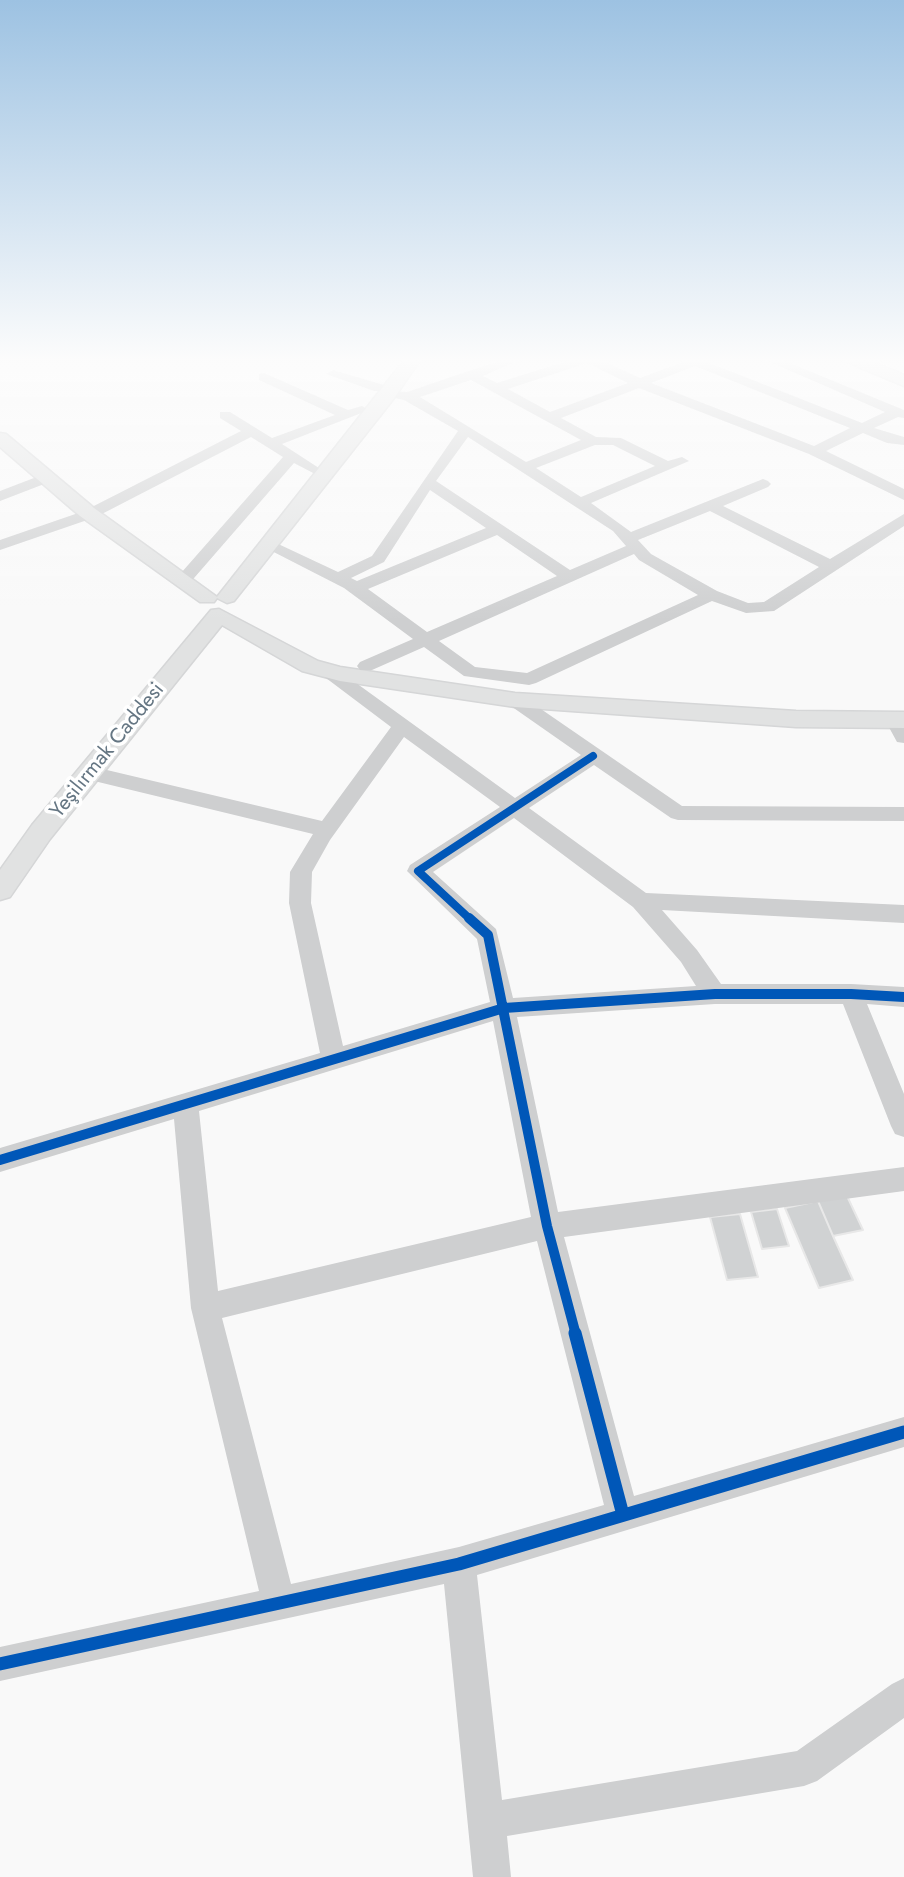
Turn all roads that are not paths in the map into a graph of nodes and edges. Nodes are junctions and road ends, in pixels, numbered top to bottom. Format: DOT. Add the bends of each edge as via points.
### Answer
graph roads {
  1 [pos="8,447"];
  2 [pos="221,447"];
  3 [pos="277,447"];
  4 [pos="332,447"];
  5 [pos="348,447"];
  6 [pos="454,447"];
  7 [pos="492,447"];
  8 [pos="578,447"];
  9 [pos="630,447"];
  10 [pos="803,447"];
  11 [pos="824,447"];
  12 [pos="814,451"];
  13 [pos="292,456"];
  14 [pos="525,467"];
  15 [pos="316,470"];
  16 [pos="47,478"];
  17 [pos="428,482"];
  18 [pos="763,484"];
  19 [pos="904,495"];
  20 [pos="0,496"];
  21 [pos="579,503"];
  22 [pos="712,506"];
  23 [pos="90,514"];
  24 [pos="904,519"];
  25 [pos="498,529"];
  26 [pos="633,543"];
  27 [pos="0,545"];
  28 [pos="268,545"];
  29 [pos="829,565"];
  30 [pos="569,577"];
  31 [pos="338,578"];
  32 [pos="182,581"];
  33 [pos="356,588"];
  34 [pos="711,595"];
  35 [pos="218,604"];
  36 [pos="426,640"];
  37 [pos="366,666"];
  38 [pos="328,671"];
  39 [pos="515,700"];
  40 [pos="902,721"];
  41 [pos="402,726"];
  42 [pos="593,756"];
  43 [pos="90,773"];
  44 [pos="514,808"];
  45 [pos="904,814"];
  46 [pos="326,830"];
  47 [pos="0,864"];
  48 [pos="0,890"];
  49 [pos="641,901"];
  50 [pos="904,914"];
  51 [pos="715,994"];
  52 [pos="851,994"];
  53 [pos="904,997"];
  54 [pos="504,1008"];
  55 [pos="334,1059"];
  56 [pos="184,1104"];
  57 [pos="904,1126"];
  58 [pos="0,1160"];
  59 [pos="904,1179"];
  60 [pos="547,1226"];
  61 [pos="205,1308"];
  62 [pos="904,1432"];
  63 [pos="623,1515"];
  64 [pos="458,1564"];
  65 [pos="279,1603"];
  66 [pos="0,1664"];
  67 [pos="904,1696"];
  68 [pos="486,1821"];
  69 [pos="492,1877"];
  1 -- 16 [label="main road"];
  2 -- 23 [label="street"];
  3 -- 13 [label="street"];
  4 -- 15 [label="main road, Yeşilırmak Caddesi"];
  5 -- 28 [label="main road, Yeşilırmak Caddesi"];
  6 -- 17 [label="street"];
  7 -- 14 [label="street"];
  8 -- 14 [label="street"];
  9 -- 21 [label="street" via="675,464"];
  10 -- 12 [label="street"];
  11 -- 12 [label="street"];
  12 -- 19 [label="street"];
  13 -- 15 [label="street"];
  13 -- 32 [label="street"];
  14 -- 21 [label="street"];
  15 -- 35 [label="main road, Yeşilırmak Caddesi"];
  16 -- 20 [label="street"];
  16 -- 23 [label="main road"];
  17 -- 25 [label="street"];
  17 -- 31 [label="street" via="378,559"];
  18 -- 22 [label="street"];
  21 -- 26 [label="street" via="619,528"];
  22 -- 26 [label="street"];
  22 -- 29 [label="street"];
  23 -- 27 [label="street"];
  23 -- 32 [label="main road"];
  24 -- 34 [label="street" via="768,607 746,608"];
  25 -- 30 [label="street"];
  25 -- 33 [label="street"];
  26 -- 30 [label="street"];
  26 -- 34 [label="street" via="645,557"];
  28 -- 31 [label="street"];
  28 -- 35 [label="main road, Yeşilırmak Caddesi"];
  30 -- 36 [label="street"];
  31 -- 33 [label="street"];
  32 -- 35 [label="main road"];
  33 -- 36 [label="street"];
  34 -- 36 [label="street" via="529,680 470,672"];
  35 -- 37 [label="main road" via="307,654"];
  35 -- 38 [label="main road" via="310,666"];
  35 -- 43 [label="main road, Yeşilırmak Caddesi"];
  35 -- 47 [label="main road, Yeşilırmak Caddesi"];
  36 -- 37 [label="street"];
  37 -- 40 [label="main road" via="419,677"];
  38 -- 39 [label="main road"];
  38 -- 41 [label="street"];
  39 -- 40 [label="main road" via="796,719"];
  39 -- 42 [label="street"];
  41 -- 44 [label="street"];
  41 -- 46 [label="street"];
  42 -- 44 [label="street"];
  42 -- 45 [label="street" via="678,813"];
  43 -- 46 [label="street"];
  43 -- 48 [label="main road, Yeşilırmak Caddesi"];
  44 -- 49 [label="street"];
  44 -- 54 [label="street" via="418,871 488,935"];
  46 -- 55 [label="street" via="301,872 300,903"];
  49 -- 50 [label="street"];
  49 -- 51 [label="street"];
  51 -- 52 [label="street"];
  51 -- 54 [label="street"];
  52 -- 53 [label="street"];
  52 -- 57 [label="street"];
  54 -- 55 [label="street"];
  54 -- 60 [label="street"];
  55 -- 56 [label="street"];
  56 -- 58 [label="street"];
  56 -- 61 [label="street"];
  59 -- 60 [label="street"];
  60 -- 61 [label="street"];
  60 -- 63 [label="street"];
  61 -- 65 [label="street"];
  62 -- 63 [label="street"];
  63 -- 64 [label="street"];
  64 -- 65 [label="street"];
  64 -- 68 [label="street"];
  65 -- 66 [label="street"];
  67 -- 68 [label="street" via="804,1768"];
  68 -- 69 [label="street"];
}
